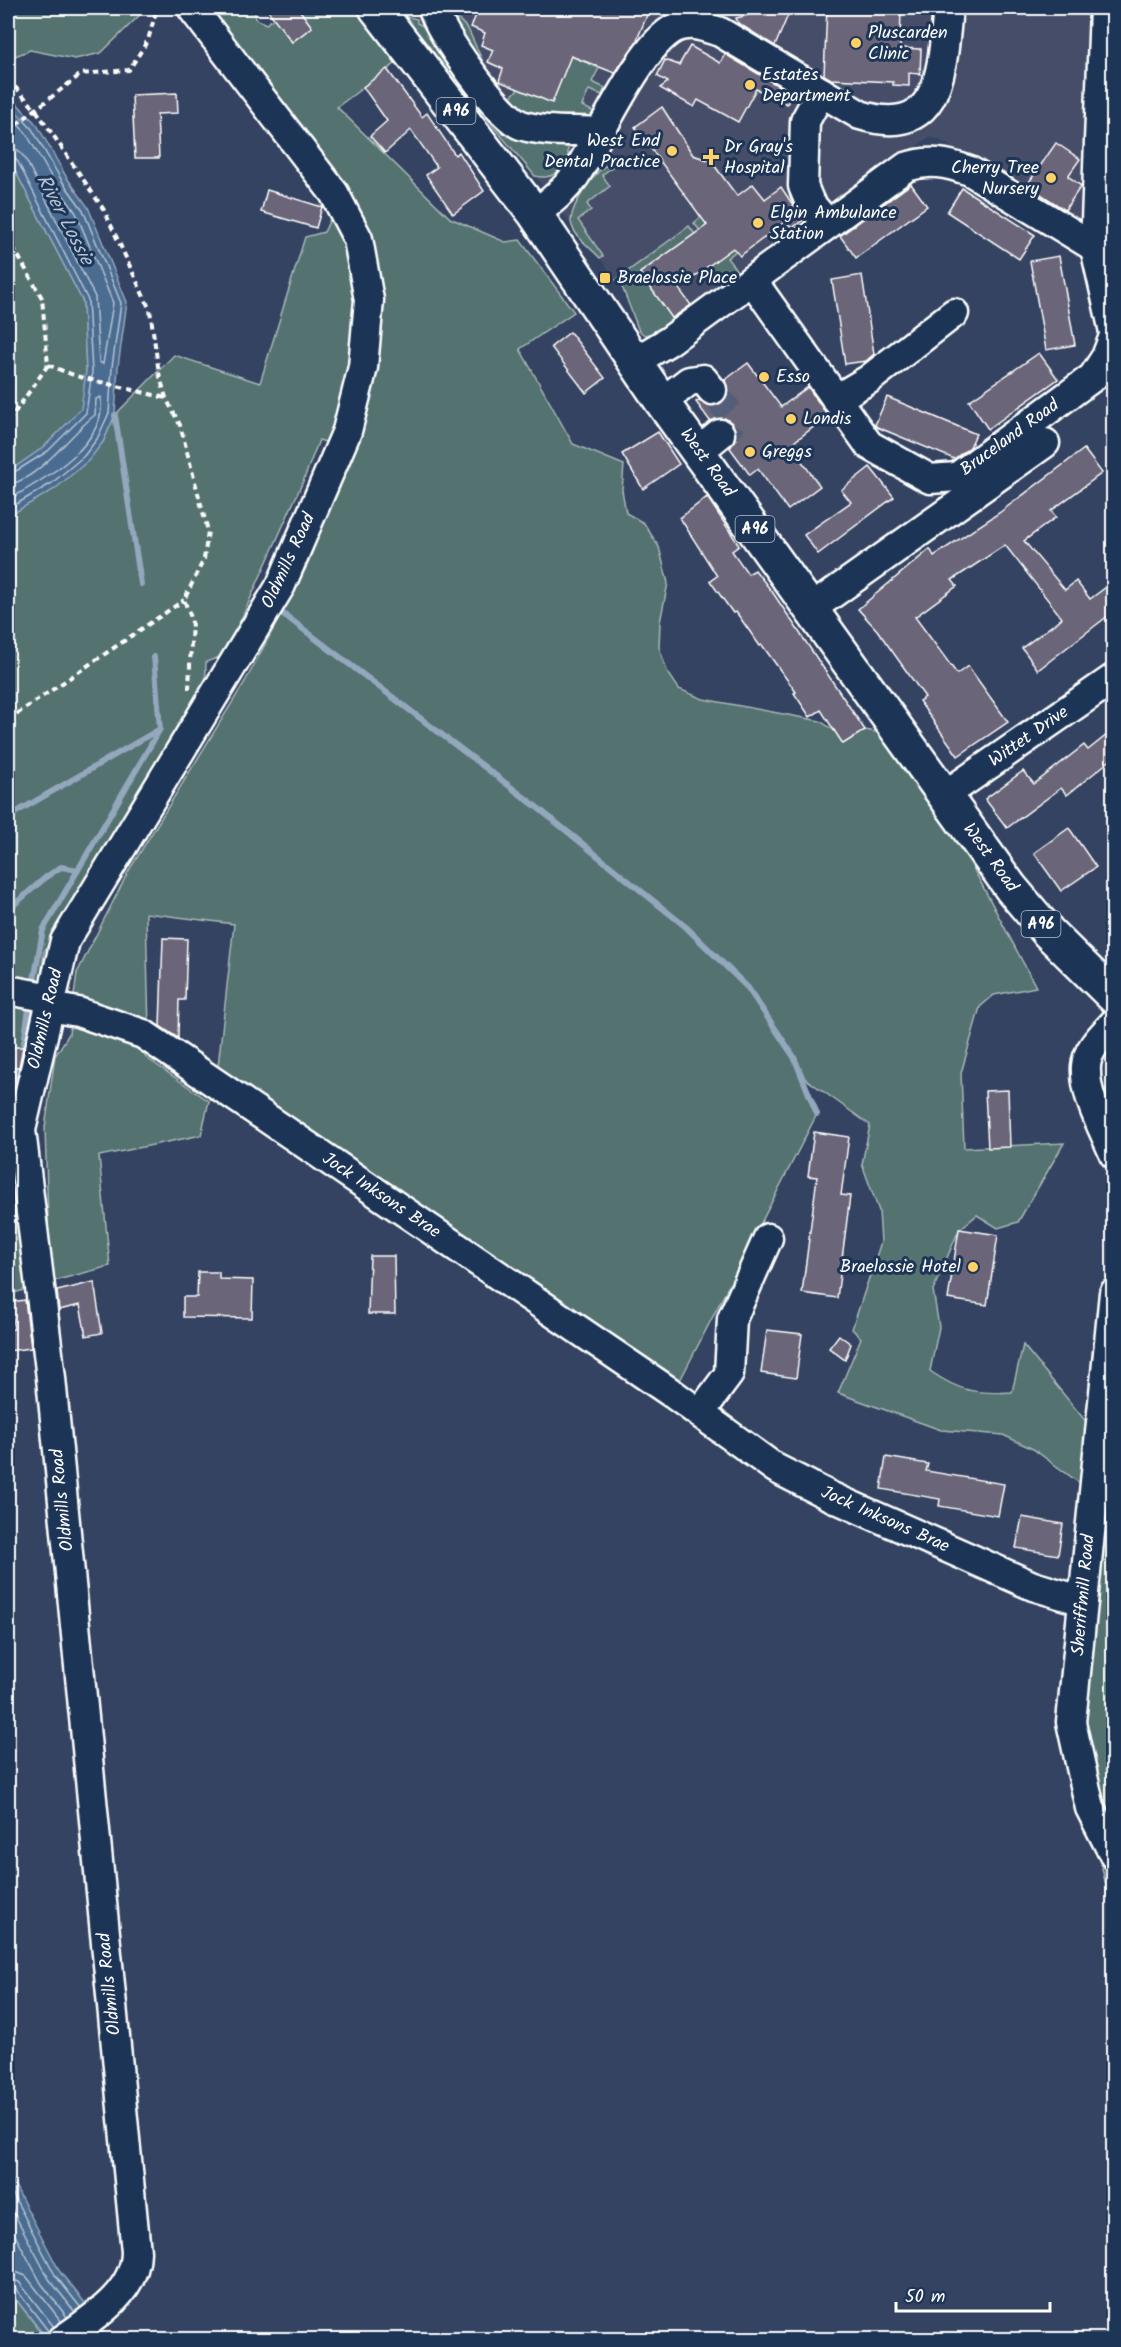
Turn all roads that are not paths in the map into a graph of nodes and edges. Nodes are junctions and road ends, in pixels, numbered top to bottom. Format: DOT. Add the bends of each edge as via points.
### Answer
graph roads {
  1 [pos="192,8"];
  2 [pos="376,8"];
  3 [pos="948,8"];
  4 [pos="1104,8"];
  5 [pos="435,16"];
  6 [pos="821,92"];
  7 [pos="600,132"];
  8 [pos="536,214"];
  9 [pos="828,224"];
  10 [pos="1104,253"];
  11 [pos="752,280"];
  12 [pos="954,313"];
  13 [pos="1113,334"];
  14 [pos="634,362"];
  15 [pos="712,390"];
  16 [pos="836,399"];
  17 [pos="662,402"];
  18 [pos="1045,443"];
  19 [pos="812,608"];
  20 [pos="1113,678"];
  21 [pos="945,795"];
  22 [pos="33,997"];
  23 [pos="1113,997"];
  24 [pos="1113,1023"];
  25 [pos="1107,1129"];
  26 [pos="1113,1154"];
  27 [pos="768,1238"];
  28 [pos="1113,1293"];
  29 [pos="700,1413"];
  30 [pos="1083,1601"];
  31 [pos="1113,1856"];
  32 [pos="62,2340"];
  1 -- 22 [label="street, Oldmills Road" via="334,193 358,239 369,300 363,367 347,430 281,585"];
  2 -- 8 [label="highway, West Road / A96"];
  3 -- 6 [label="street" via="940,77 934,94 915,113 875,119 860,115"];
  4 -- 10 [label="street, Bruceland Road"];
  5 -- 7 [label="street" via="443,35 511,120 532,128"];
  6 -- 7 [label="street" via="720,32 688,24 668,33 652,49"];
  6 -- 9 [label="street" via="805,121 803,186 810,203"];
  7 -- 8 [label="street" via="560,195"];
  8 -- 14 [label="highway, West Road / A96"];
  9 -- 10 [label="street" via="906,167 935,162 970,171"];
  9 -- 11 [label="street"];
  10 -- 13 [label="street, Bruceland Road"];
  11 -- 14 [label="street"];
  11 -- 16 [label="street, Bruceland Road"];
  12 -- 16 [label="street" via="868,380"];
  13 -- 16 [label="street, Bruceland Road" via="1106,357 1093,377 957,477 930,479 869,445"];
  14 -- 17 [label="highway, West Road / A96"];
  15 -- 17 [label="street" via="702,379 689,381"];
  17 -- 19 [label="highway, West Road / A96" via="709,442"];
  18 -- 19 [label="street"];
  19 -- 21 [label="highway, West Road / A96"];
  20 -- 21 [label="street, Wittet Drive"];
  21 -- 23 [label="highway, West Road / A96" via="1019,897"];
  22 -- 29 [label="street, Jock Inksons Brae" via="143,1034"];
  22 -- 32 [label="street, Oldmills Road" via="21,1130 51,1378 136,2252 132,2275 99,2315"];
  24 -- 25 [label="street" via="1090,1052 1086,1065 1093,1102"];
  25 -- 26 [label="street"];
  27 -- 29 [label="street" via="732,1319 729,1374"];
  28 -- 30 [label="street, Sheriffmill Road"];
  29 -- 30 [label="street, Jock Inksons Brae" via="775,1468 830,1496 1033,1586"];
  30 -- 31 [label="street, Sheriffmill Road" via="1071,1722 1090,1808"];
}
